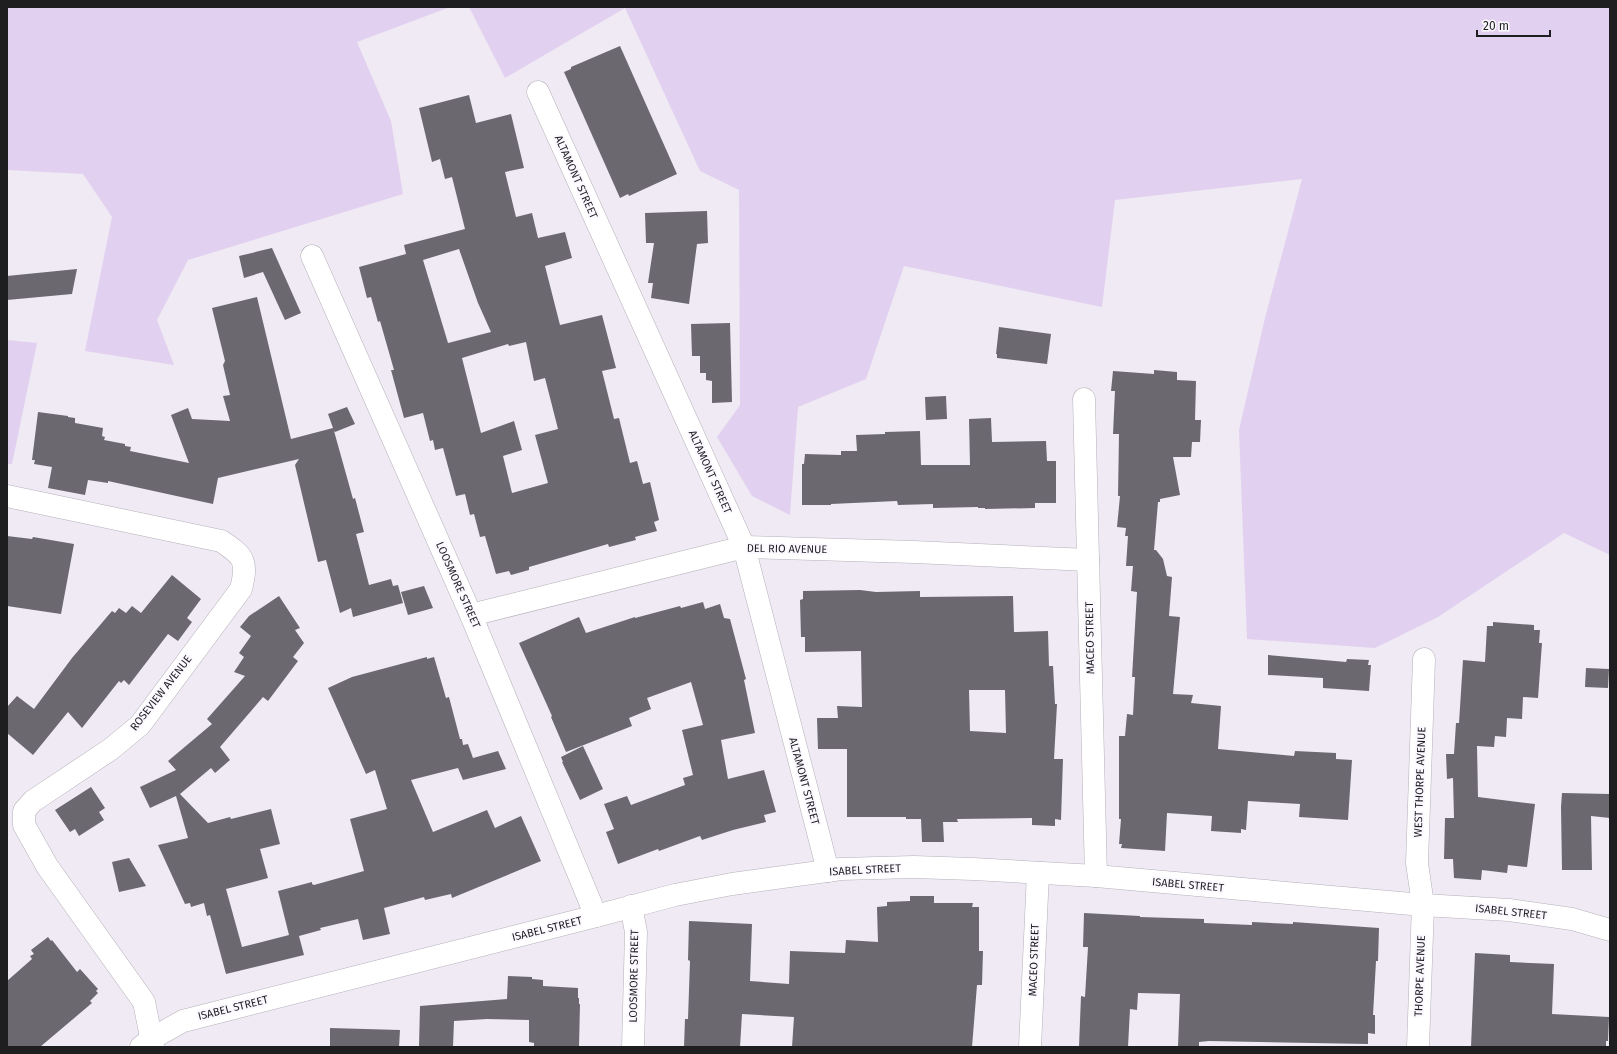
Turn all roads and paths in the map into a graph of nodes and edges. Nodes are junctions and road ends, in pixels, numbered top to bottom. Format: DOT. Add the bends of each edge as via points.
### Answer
graph roads {
  1 [pos="538,92"];
  2 [pos="312,256"];
  3 [pos="1084,399"];
  4 [pos="7,496"];
  5 [pos="744,548"];
  6 [pos="1088,560"];
  7 [pos="471,615"];
  8 [pos="1424,659"];
  9 [pos="828,871"];
  10 [pos="1038,873"];
  11 [pos="1096,876"];
  12 [pos="1423,905"];
  13 [pos="631,906"];
  14 [pos="596,916"];
  15 [pos="1610,930"];
  16 [pos="148,1044"];
  17 [pos="633,1047"];
  18 [pos="1030,1047"];
  19 [pos="1418,1047"];
  1 -- 5 [label="street, ALTAMONT STREET"];
  2 -- 7 [label="street, LOOSMORE STREET"];
  3 -- 6 [label="street, MACEO STREET"];
  4 -- 16 [label="street, ROSEVIEW AVENUE" via="221,541 239,553 245,572 241,589 140,725 111,750 34,801 24,811 24,825 47,866 144,1002"];
  5 -- 6 [label="street, DEL RIO AVENUE"];
  5 -- 7 [label="street, DEL RIO AVENUE"];
  5 -- 9 [label="street, ALTAMONT STREET"];
  6 -- 11 [label="street, MACEO STREET"];
  7 -- 14 [label="street, LOOSMORE STREET"];
  8 -- 12 [label="street, WEST THORPE AVENUE" via="1417,863"];
  9 -- 10 [label="street, ISABEL STREET" via="914,867"];
  9 -- 13 [label="street, ISABEL STREET" via="732,884"];
  10 -- 11 [label="street, ISABEL STREET"];
  10 -- 18 [label="street, MACEO STREET"];
  11 -- 12 [label="street, ISABEL STREET"];
  12 -- 15 [label="street, ISABEL STREET" via="1509,910 1572,919"];
  12 -- 19 [label="street, THORPE AVENUE"];
  13 -- 14 [label="street, ISABEL STREET"];
  13 -- 17 [label="street, LOOSMORE STREET" via="636,932"];
  14 -- 16 [label="street, ISABEL STREET" via="183,1021"];
}
